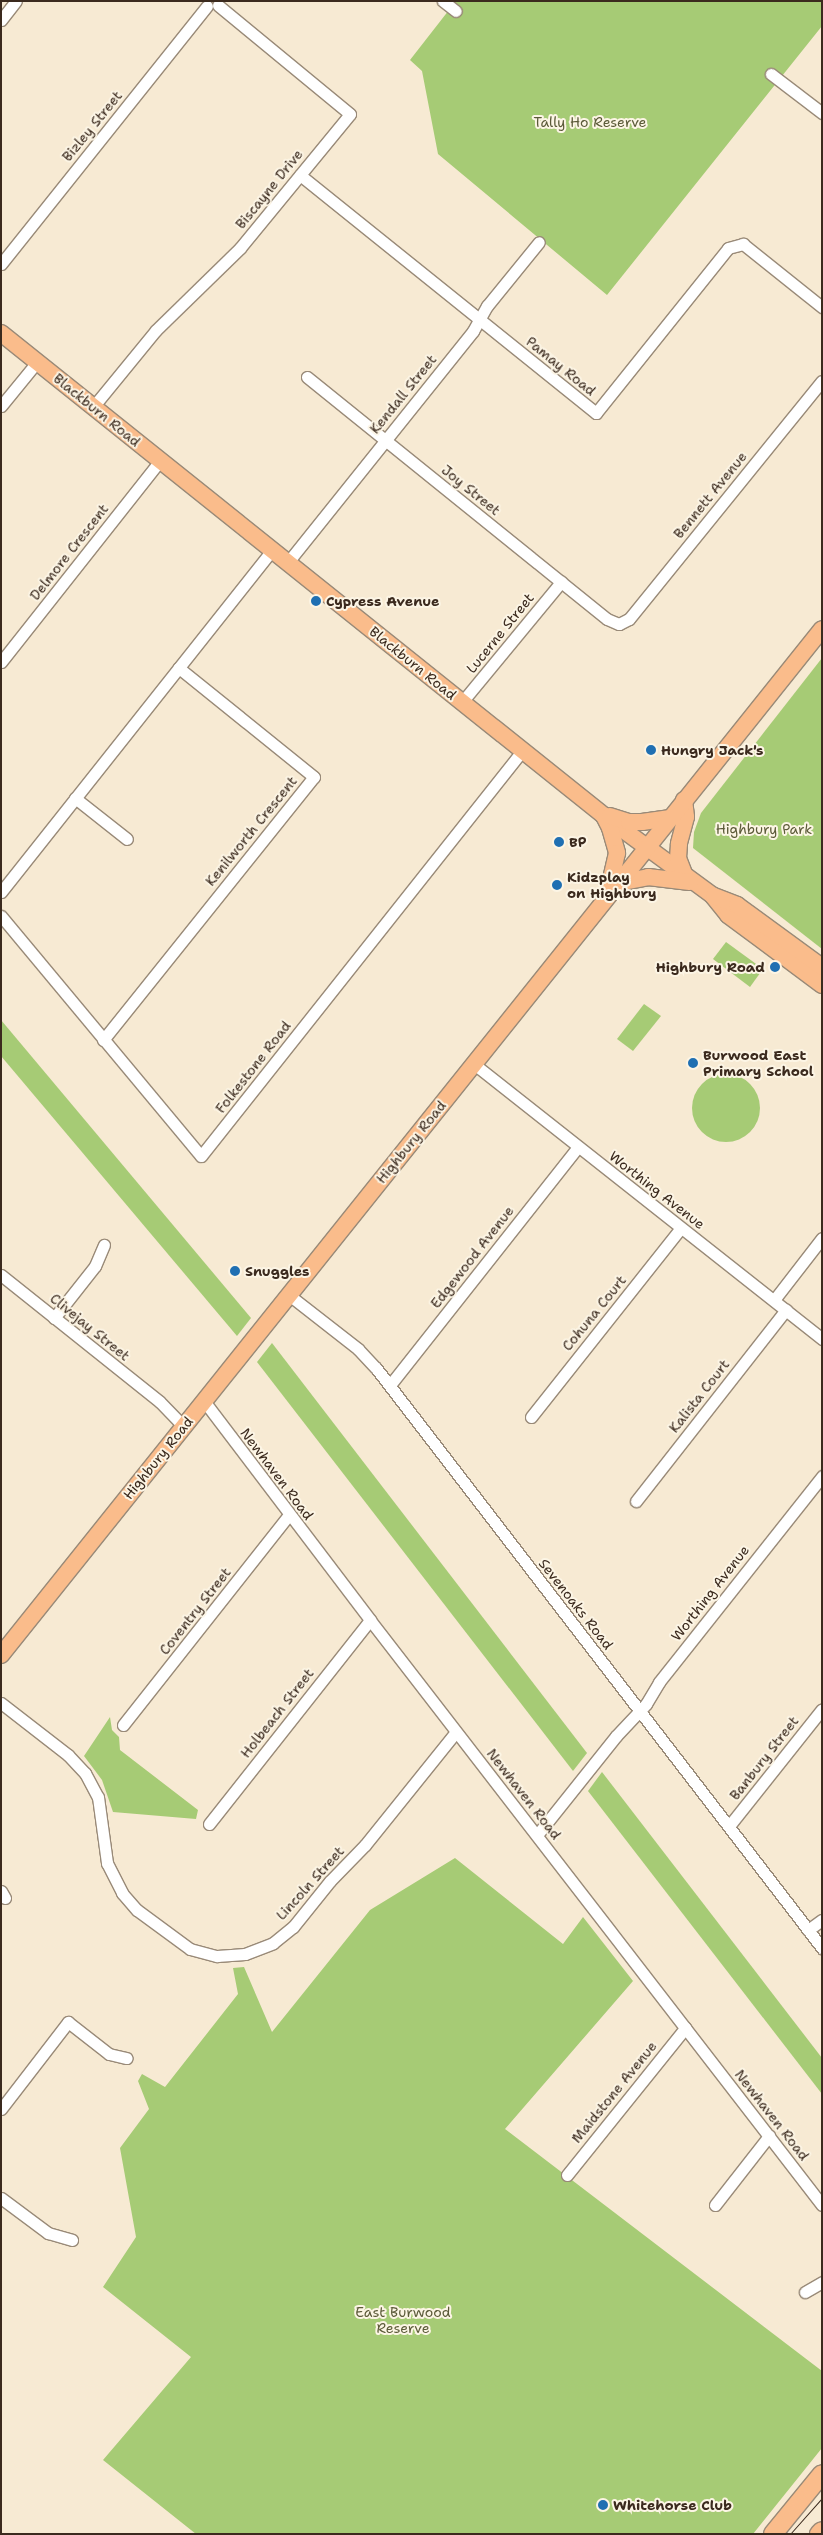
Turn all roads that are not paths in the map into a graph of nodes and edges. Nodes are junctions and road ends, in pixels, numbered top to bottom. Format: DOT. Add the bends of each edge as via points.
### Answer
graph roads {
  1 [pos="16,1"];
  2 [pos="443,1"];
  3 [pos="212,4"];
  4 [pos="456,11"];
  5 [pos="1,20"];
  6 [pos="771,74"];
  7 [pos="822,114"];
  8 [pos="300,175"];
  9 [pos="539,242"];
  10 [pos="1,264"];
  11 [pos="822,307"];
  12 [pos="479,320"];
  13 [pos="1,333"];
  14 [pos="37,362"];
  15 [pos="306,378"];
  16 [pos="821,385"];
  17 [pos="1,406"];
  18 [pos="93,407"];
  19 [pos="386,440"];
  20 [pos="160,461"];
  21 [pos="272,550"];
  22 [pos="288,562"];
  23 [pos="561,582"];
  24 [pos="619,624"];
  25 [pos="822,629"];
  26 [pos="1,662"];
  27 [pos="179,668"];
  28 [pos="462,702"];
  29 [pos="522,751"];
  30 [pos="75,798"];
  31 [pos="684,800"];
  32 [pos="600,812"];
  33 [pos="669,818"];
  34 [pos="127,839"];
  35 [pos="646,848"];
  36 [pos="690,880"];
  37 [pos="612,889"];
  38 [pos="1,892"];
  39 [pos="712,895"];
  40 [pos="1,916"];
  41 [pos="822,967"];
  42 [pos="822,985"];
  43 [pos="103,1040"];
  44 [pos="474,1064"];
  45 [pos="578,1147"];
  46 [pos="681,1228"];
  47 [pos="822,1238"];
  48 [pos="104,1245"];
  49 [pos="1,1276"];
  50 [pos="289,1295"];
  51 [pos="774,1300"];
  52 [pos="786,1310"];
  53 [pos="54,1318"];
  54 [pos="822,1339"];
  55 [pos="390,1386"];
  56 [pos="204,1401"];
  57 [pos="531,1417"];
  58 [pos="186,1423"];
  59 [pos="822,1476"];
  60 [pos="636,1501"];
  61 [pos="289,1515"];
  62 [pos="370,1620"];
  63 [pos="4,1644"];
  64 [pos="1,1703"];
  65 [pos="638,1708"];
  66 [pos="822,1709"];
  67 [pos="123,1725"];
  68 [pos="456,1732"];
  69 [pos="209,1824"];
  70 [pos="729,1826"];
  71 [pos="537,1834"];
  72 [pos="822,1920"];
  73 [pos="817,1937"];
  74 [pos="685,2028"];
  75 [pos="127,2058"];
  76 [pos="1,2108"];
  77 [pos="769,2136"];
  78 [pos="567,2175"];
  79 [pos="1,2198"];
  80 [pos="715,2205"];
  81 [pos="822,2205"];
  82 [pos="72,2240"];
  83 [pos="822,2282"];
  84 [pos="805,2292"];
  85 [pos="822,2474"];
  86 [pos="822,2530"];
  87 [pos="773,2534"];
  88 [pos="819,2534"];
  1 -- 5 [label="street"];
  2 -- 4 [label="street"];
  3 -- 8 [label="street, Biscayne Drive" via="350,114"];
  3 -- 10 [label="street, Bizley Street"];
  6 -- 7 [label="street"];
  8 -- 12 [label="street, Pamay Road"];
  8 -- 18 [label="street, Biscayne Drive" via="240,248 156,330"];
  9 -- 12 [label="street, Kendall Street"];
  11 -- 12 [label="street, Pamay Road" via="743,244 728,248 596,413"];
  12 -- 19 [label="street, Kendall Street"];
  13 -- 14 [label="main road, Blackburn Road"];
  14 -- 17 [label="street"];
  14 -- 18 [label="main road, Blackburn Road"];
  15 -- 19 [label="street, Joy Street"];
  16 -- 24 [label="street, Bennett Avenue" via="629,619"];
  18 -- 20 [label="main road, Blackburn Road"];
  19 -- 22 [label="street, Kendall Street"];
  19 -- 23 [label="street, Joy Street"];
  20 -- 21 [label="main road, Blackburn Road"];
  20 -- 26 [label="street, Delmore Crescent"];
  21 -- 22 [label="main road, Blackburn Road"];
  21 -- 27 [label="street"];
  22 -- 28 [label="main road, Blackburn Road"];
  23 -- 24 [label="street, Joy Street" via="607,619"];
  23 -- 28 [label="street, Lucerne Street"];
  25 -- 31 [label="main road, Highbury Road"];
  27 -- 30 [label="street"];
  27 -- 43 [label="street, Kenilworth Crescent" via="314,777"];
  28 -- 29 [label="main road, Blackburn Road"];
  29 -- 32 [label="main road, Blackburn Road"];
  29 -- 43 [label="street, Folkestone Road" via="201,1156"];
  30 -- 34 [label="street"];
  30 -- 38 [label="street"];
  31 -- 33 [label="main road, Highbury Road"];
  31 -- 36 [label="main road" via="686,817 678,858"];
  32 -- 33 [label="main road" via="629,822"];
  32 -- 35 [label="main road, Blackburn Road"];
  32 -- 37 [label="main road" via="610,828 617,853"];
  33 -- 35 [label="main road, Highbury Road"];
  35 -- 36 [label="main road, Blackburn Road"];
  35 -- 37 [label="main road, Highbury Road"];
  36 -- 37 [label="main road" via="648,877"];
  36 -- 39 [label="main road, Blackburn Road"];
  37 -- 44 [label="main road, Highbury Road"];
  39 -- 41 [label="main road, Blackburn Road" via="737,905"];
  39 -- 42 [label="main road, Blackburn Road" via="728,915"];
  40 -- 43 [label="street, Folkestone Road"];
  44 -- 45 [label="street, Worthing Avenue"];
  44 -- 50 [label="main road, Highbury Road"];
  45 -- 46 [label="street, Worthing Avenue"];
  45 -- 55 [label="street, Edgewood Avenue"];
  46 -- 51 [label="street, Worthing Avenue"];
  46 -- 57 [label="street, Cohuna Court"];
  47 -- 51 [label="street"];
  48 -- 53 [label="street" via="95,1266"];
  49 -- 53 [label="street, Clivejay Street"];
  50 -- 55 [label="street, Sevenoaks Road" via="358,1349"];
  50 -- 56 [label="main road, Highbury Road"];
  51 -- 52 [label="street, Worthing Avenue"];
  52 -- 54 [label="street, Worthing Avenue"];
  52 -- 60 [label="street, Kalista Court"];
  53 -- 58 [label="street, Clivejay Street"];
  55 -- 65 [label="street, Sevenoaks Road"];
  56 -- 58 [label="main road, Highbury Road"];
  56 -- 61 [label="street, Newhaven Road"];
  58 -- 63 [label="main road, Highbury Road"];
  59 -- 65 [label="street, Worthing Avenue"];
  61 -- 62 [label="street, Newhaven Road"];
  61 -- 67 [label="street, Coventry Street"];
  62 -- 68 [label="street, Newhaven Road"];
  62 -- 69 [label="street, Holbeach Street"];
  64 -- 68 [label="street, Lincoln Street" via="68,1755 85,1773 98,1797 107,1863 136,1910 190,1949 217,1956 245,1954 273,1943 293,1927 365,1845"];
  65 -- 70 [label="street, Sevenoaks Road"];
  65 -- 71 [label="street, Worthing Avenue"];
  66 -- 70 [label="street, Banbury Street"];
  68 -- 71 [label="street, Newhaven Road"];
  70 -- 73 [label="street, Sevenoaks Road"];
  71 -- 74 [label="street, Newhaven Road"];
  72 -- 73 [label="street"];
  74 -- 77 [label="street, Newhaven Road"];
  74 -- 78 [label="street, Maidstone Avenue"];
  75 -- 76 [label="street" via="110,2054 68,2022"];
  77 -- 80 [label="street"];
  77 -- 81 [label="street, Newhaven Road"];
  79 -- 82 [label="street" via="48,2233"];
  83 -- 84 [label="street"];
  85 -- 87 [label="highway"];
  86 -- 88 [label="highway"];
}
